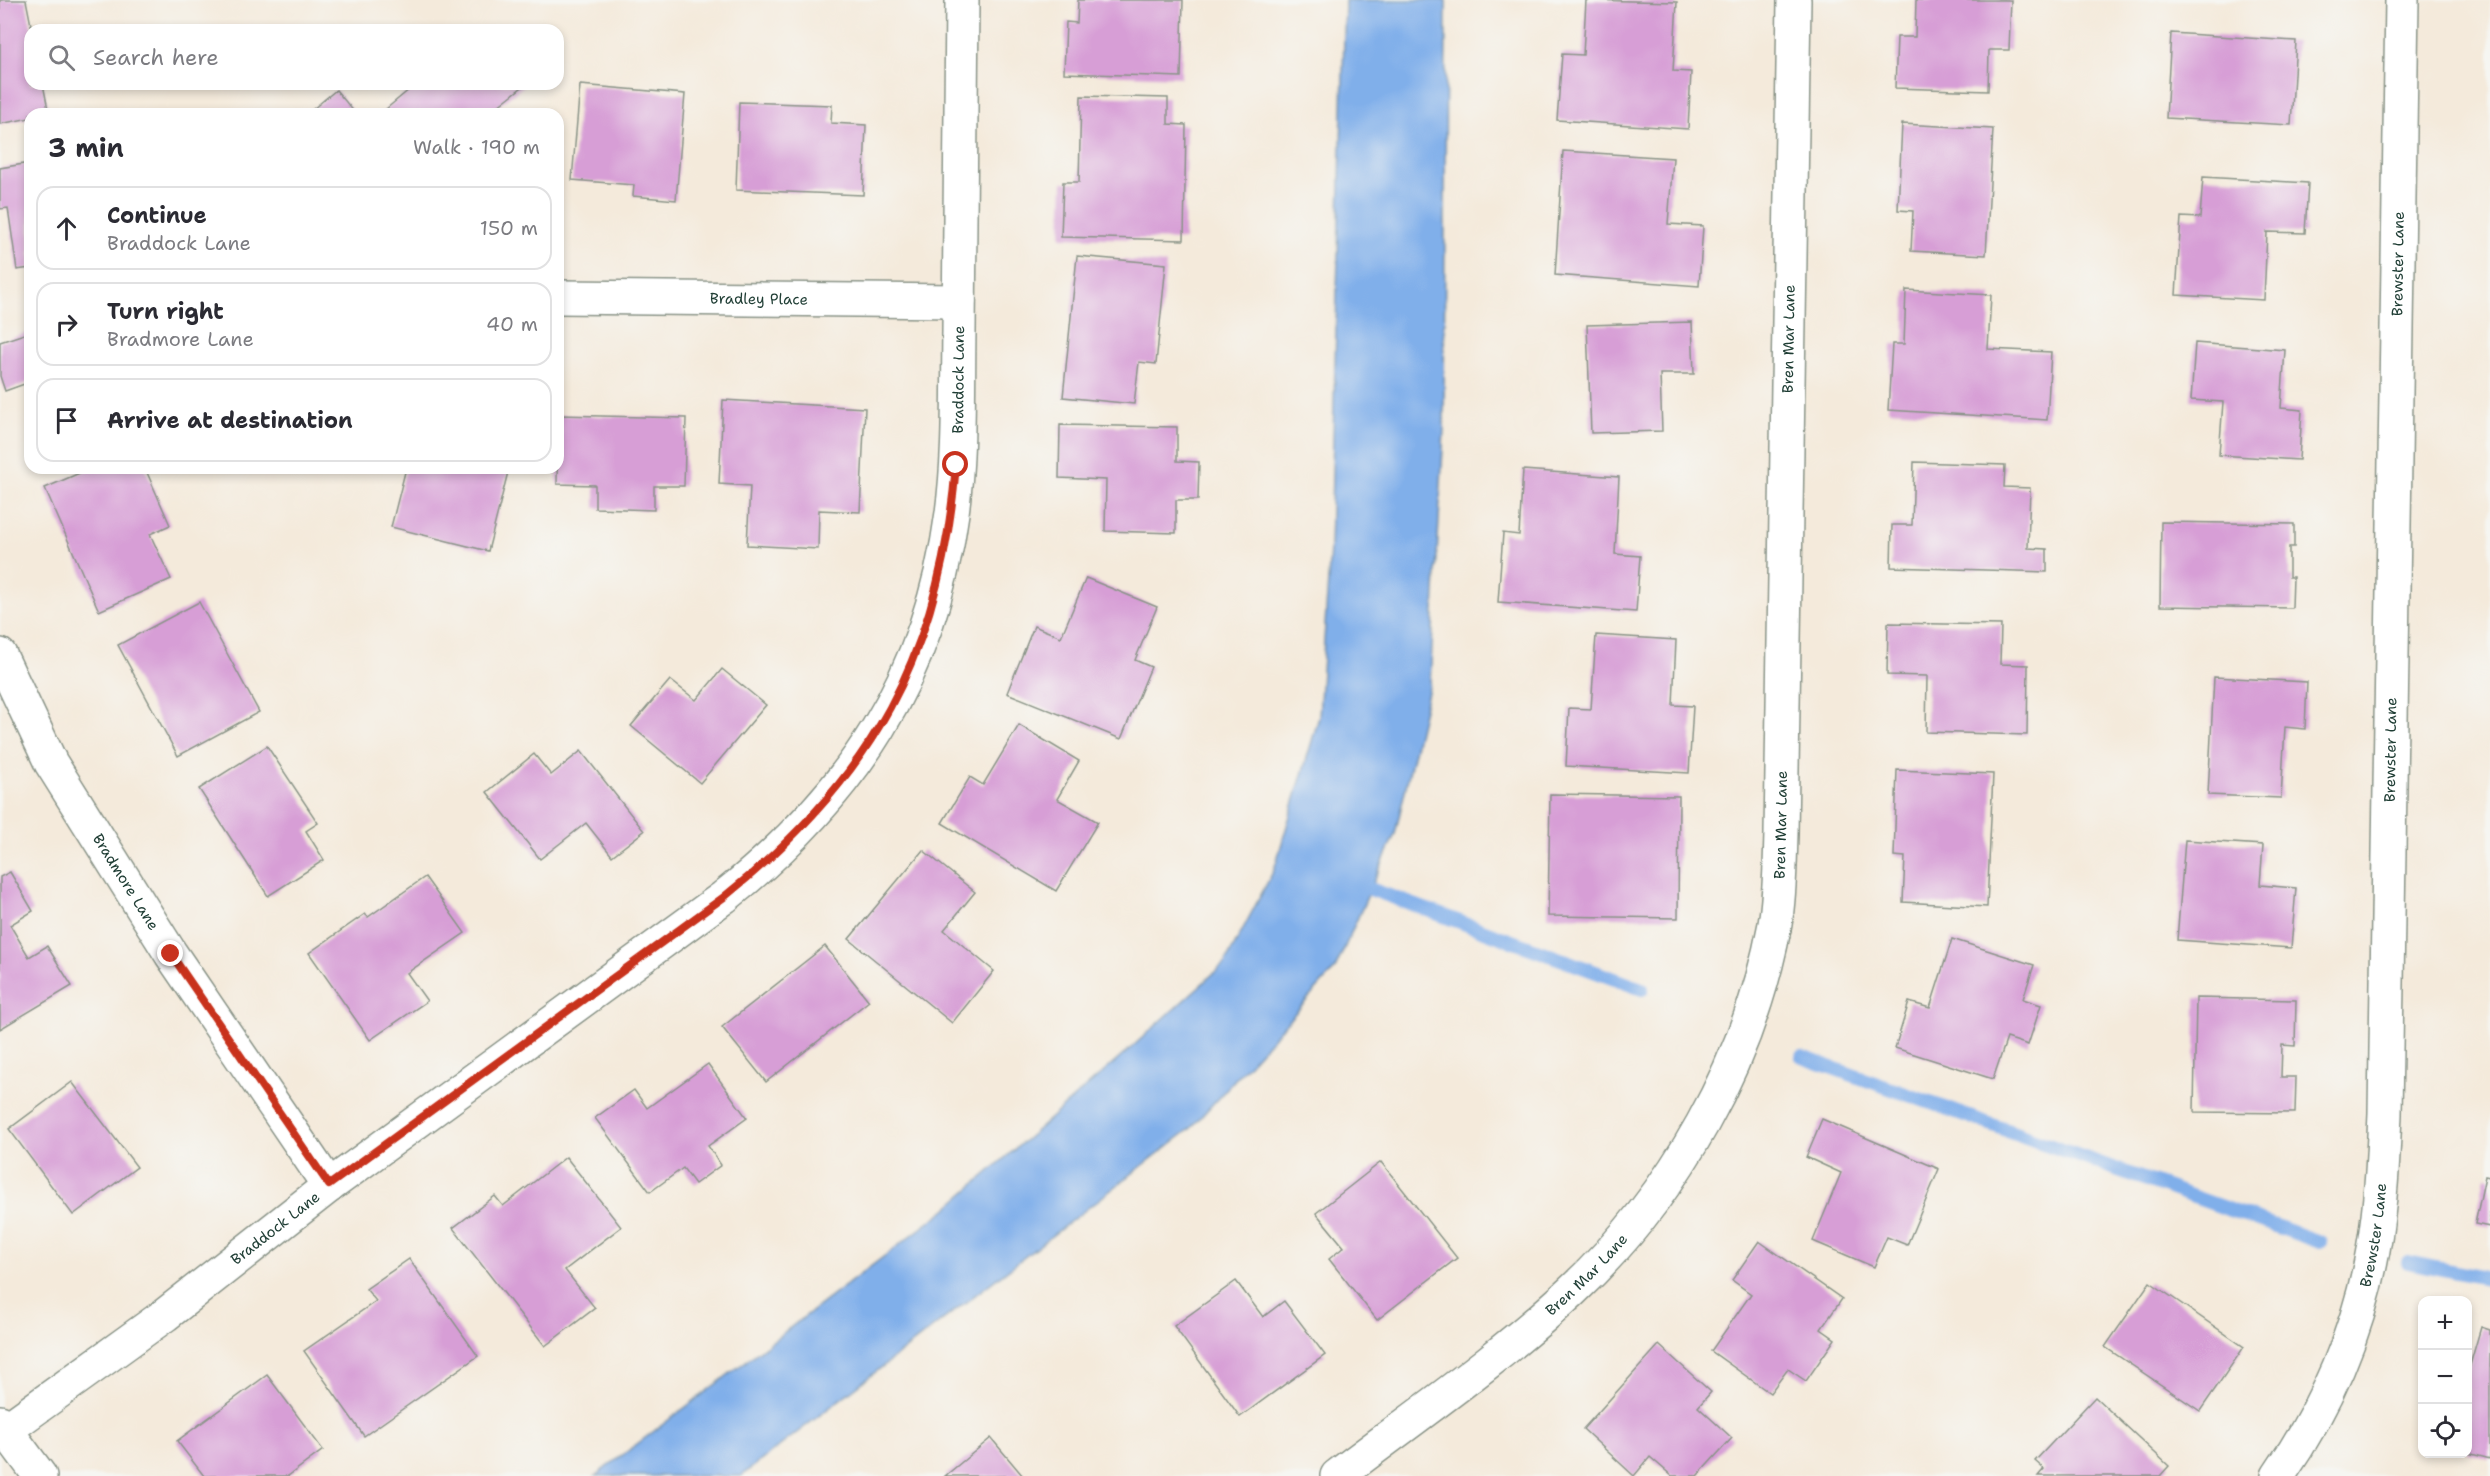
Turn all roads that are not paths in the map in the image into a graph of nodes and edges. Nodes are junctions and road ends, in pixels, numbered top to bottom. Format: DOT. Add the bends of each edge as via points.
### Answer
graph roads {
  1 [pos="962,0"];
  2 [pos="1794,0"];
  3 [pos="2402,0"];
  4 [pos="564,297"];
  5 [pos="959,301"];
  6 [pos="0,656"];
  7 [pos="329,1185"];
  8 [pos="2,1428"];
  9 [pos="40,1476"];
  10 [pos="1337,1476"];
  11 [pos="2278,1476"];
  1 -- 5 [label="street, Braddock Lane"];
  2 -- 10 [label="street, Bren Mar Lane" via="1781,834 1775,922 1756,997 1730,1067 1697,1131 1664,1186 1621,1240 1572,1291 1507,1347"];
  3 -- 11 [label="street, Brewster Lane" via="2382,1177 2373,1251 2346,1346 2325,1397"];
  4 -- 5 [label="street, Bradley Place"];
  5 -- 7 [label="street, Braddock Lane" via="956,465 944,559 920,644 891,708 858,760 815,814 756,872"];
  6 -- 7 [label="street, Bradmore Lane" via="51,763 171,954"];
  7 -- 8 [label="street, Braddock Lane" via="165,1315"];
  8 -- 9 [label="street"];
}
